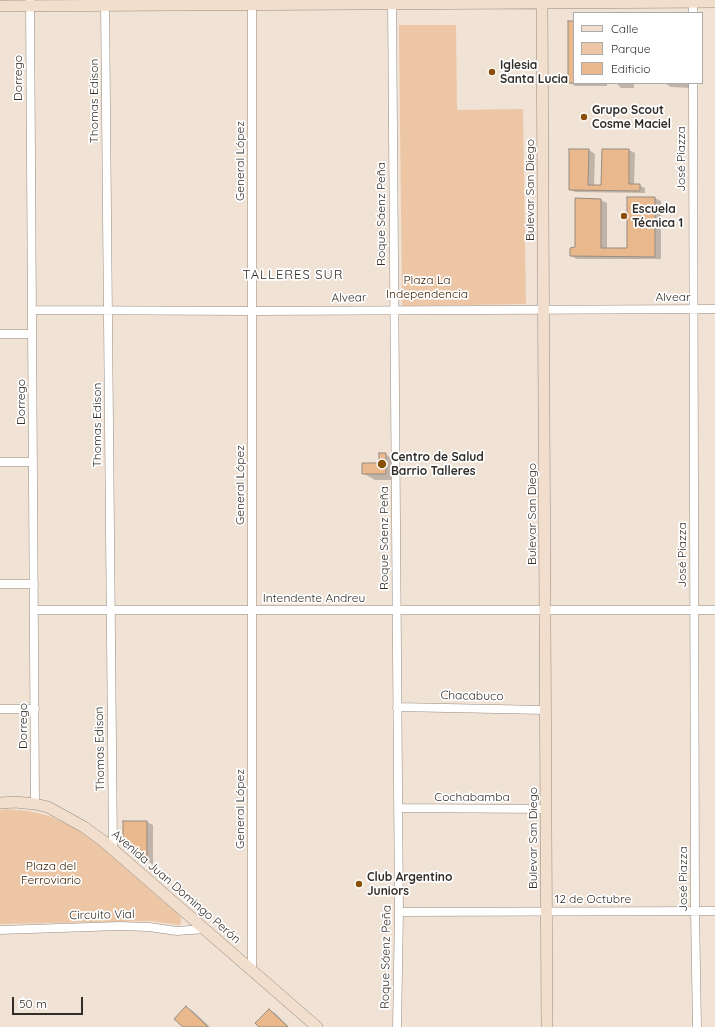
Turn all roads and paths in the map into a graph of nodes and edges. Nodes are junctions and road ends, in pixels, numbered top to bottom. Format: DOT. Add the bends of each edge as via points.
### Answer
graph roads {
  1 [pos="252,2"];
  2 [pos="392,2"];
  3 [pos="542,2"];
  4 [pos="715,2"];
  5 [pos="30,3"];
  6 [pos="105,3"];
  7 [pos="693,5"];
  8 [pos="0,6"];
  9 [pos="693,84"];
  10 [pos="394,309"];
  11 [pos="694,309"];
  12 [pos="715,309"];
  13 [pos="32,310"];
  14 [pos="544,310"];
  15 [pos="108,311"];
  16 [pos="252,311"];
  17 [pos="0,334"];
  18 [pos="32,334"];
  19 [pos="0,462"];
  20 [pos="33,462"];
  21 [pos="0,584"];
  22 [pos="34,584"];
  23 [pos="34,610"];
  24 [pos="110,610"];
  25 [pos="252,610"];
  26 [pos="397,610"];
  27 [pos="545,610"];
  28 [pos="694,610"];
  29 [pos="715,610"];
  30 [pos="397,707"];
  31 [pos="0,709"];
  32 [pos="35,709"];
  33 [pos="545,710"];
  34 [pos="0,803"];
  35 [pos="35,804"];
  36 [pos="398,808"];
  37 [pos="546,809"];
  38 [pos="113,850"];
  39 [pos="695,911"];
  40 [pos="715,911"];
  41 [pos="399,912"];
  42 [pos="546,912"];
  43 [pos="205,929"];
  44 [pos="0,930"];
  45 [pos="252,970"];
  46 [pos="317,1027"];
  47 [pos="397,1027"];
  48 [pos="547,1027"];
  49 [pos="697,1027"];
  1 -- 2 [label="street"];
  1 -- 6 [label="street"];
  1 -- 16 [label="street, General López"];
  2 -- 3 [label="street"];
  2 -- 10 [label="street, Roque Sáenz Peña"];
  3 -- 7 [label="street"];
  3 -- 14 [label="street, Bulevar San Diego"];
  4 -- 7 [label="street"];
  5 -- 6 [label="street"];
  5 -- 8 [label="street"];
  5 -- 13 [label="street, Dorrego"];
  6 -- 15 [label="street, Thomas Edison"];
  9 -- 11 [label="street, José Piazza"];
  10 -- 14 [label="street, Alvear"];
  10 -- 16 [label="street, Alvear"];
  10 -- 26 [label="street, Roque Sáenz Peña"];
  11 -- 12 [label="street, Alvear"];
  11 -- 14 [label="street, Alvear"];
  11 -- 28 [label="street, José Piazza"];
  13 -- 15 [label="street, Alvear"];
  13 -- 18 [label="street, Dorrego"];
  14 -- 27 [label="street, Bulevar San Diego"];
  15 -- 16 [label="street, Alvear"];
  15 -- 24 [label="street, Thomas Edison"];
  16 -- 25 [label="street, General López"];
  17 -- 18 [label="street"];
  18 -- 20 [label="street, Dorrego"];
  19 -- 20 [label="street"];
  20 -- 22 [label="street, Dorrego"];
  21 -- 22 [label="street"];
  22 -- 23 [label="street, Dorrego"];
  23 -- 24 [label="street, Intendente Andreu"];
  23 -- 32 [label="street, Dorrego"];
  24 -- 25 [label="street, Intendente Andreu"];
  24 -- 38 [label="street, Thomas Edison"];
  25 -- 26 [label="street, Intendente Andreu"];
  25 -- 45 [label="street, General López"];
  26 -- 27 [label="street, Intendente Andreu"];
  26 -- 30 [label="street, Roque Sáenz Peña"];
  27 -- 28 [label="street, Intendente Andreu"];
  27 -- 33 [label="street, Bulevar San Diego"];
  28 -- 29 [label="street, Intendente Andreu"];
  28 -- 39 [label="street, José Piazza"];
  30 -- 33 [label="street, Chacabuco"];
  30 -- 36 [label="street, Roque Sáenz Peña"];
  31 -- 32 [label="street"];
  32 -- 35 [label="street, Dorrego"];
  33 -- 37 [label="street, Bulevar San Diego"];
  34 -- 35 [label="street, Avenida Juan Domingo Perón"];
  35 -- 38 [label="street, Avenida Juan Domingo Perón" via="48,807 84,827"];
  36 -- 37 [label="street, Cochabamba"];
  36 -- 41 [label="street, Roque Sáenz Peña"];
  37 -- 42 [label="street, Bulevar San Diego"];
  38 -- 43 [label="street, Avenida Juan Domingo Perón"];
  39 -- 40 [label="street, 12 de Octubre"];
  39 -- 42 [label="street, 12 de Octubre"];
  39 -- 49 [label="street, José Piazza"];
  41 -- 42 [label="street, 12 de Octubre"];
  41 -- 47 [label="street, Roque Sáenz Peña"];
  42 -- 48 [label="street, Bulevar San Diego"];
  43 -- 44 [label="street, Circuito Vial" via="177,931 120,926"];
  43 -- 45 [label="street, Avenida Juan Domingo Perón"];
  45 -- 46 [label="street, Avenida Juan Domingo Perón"];
}
